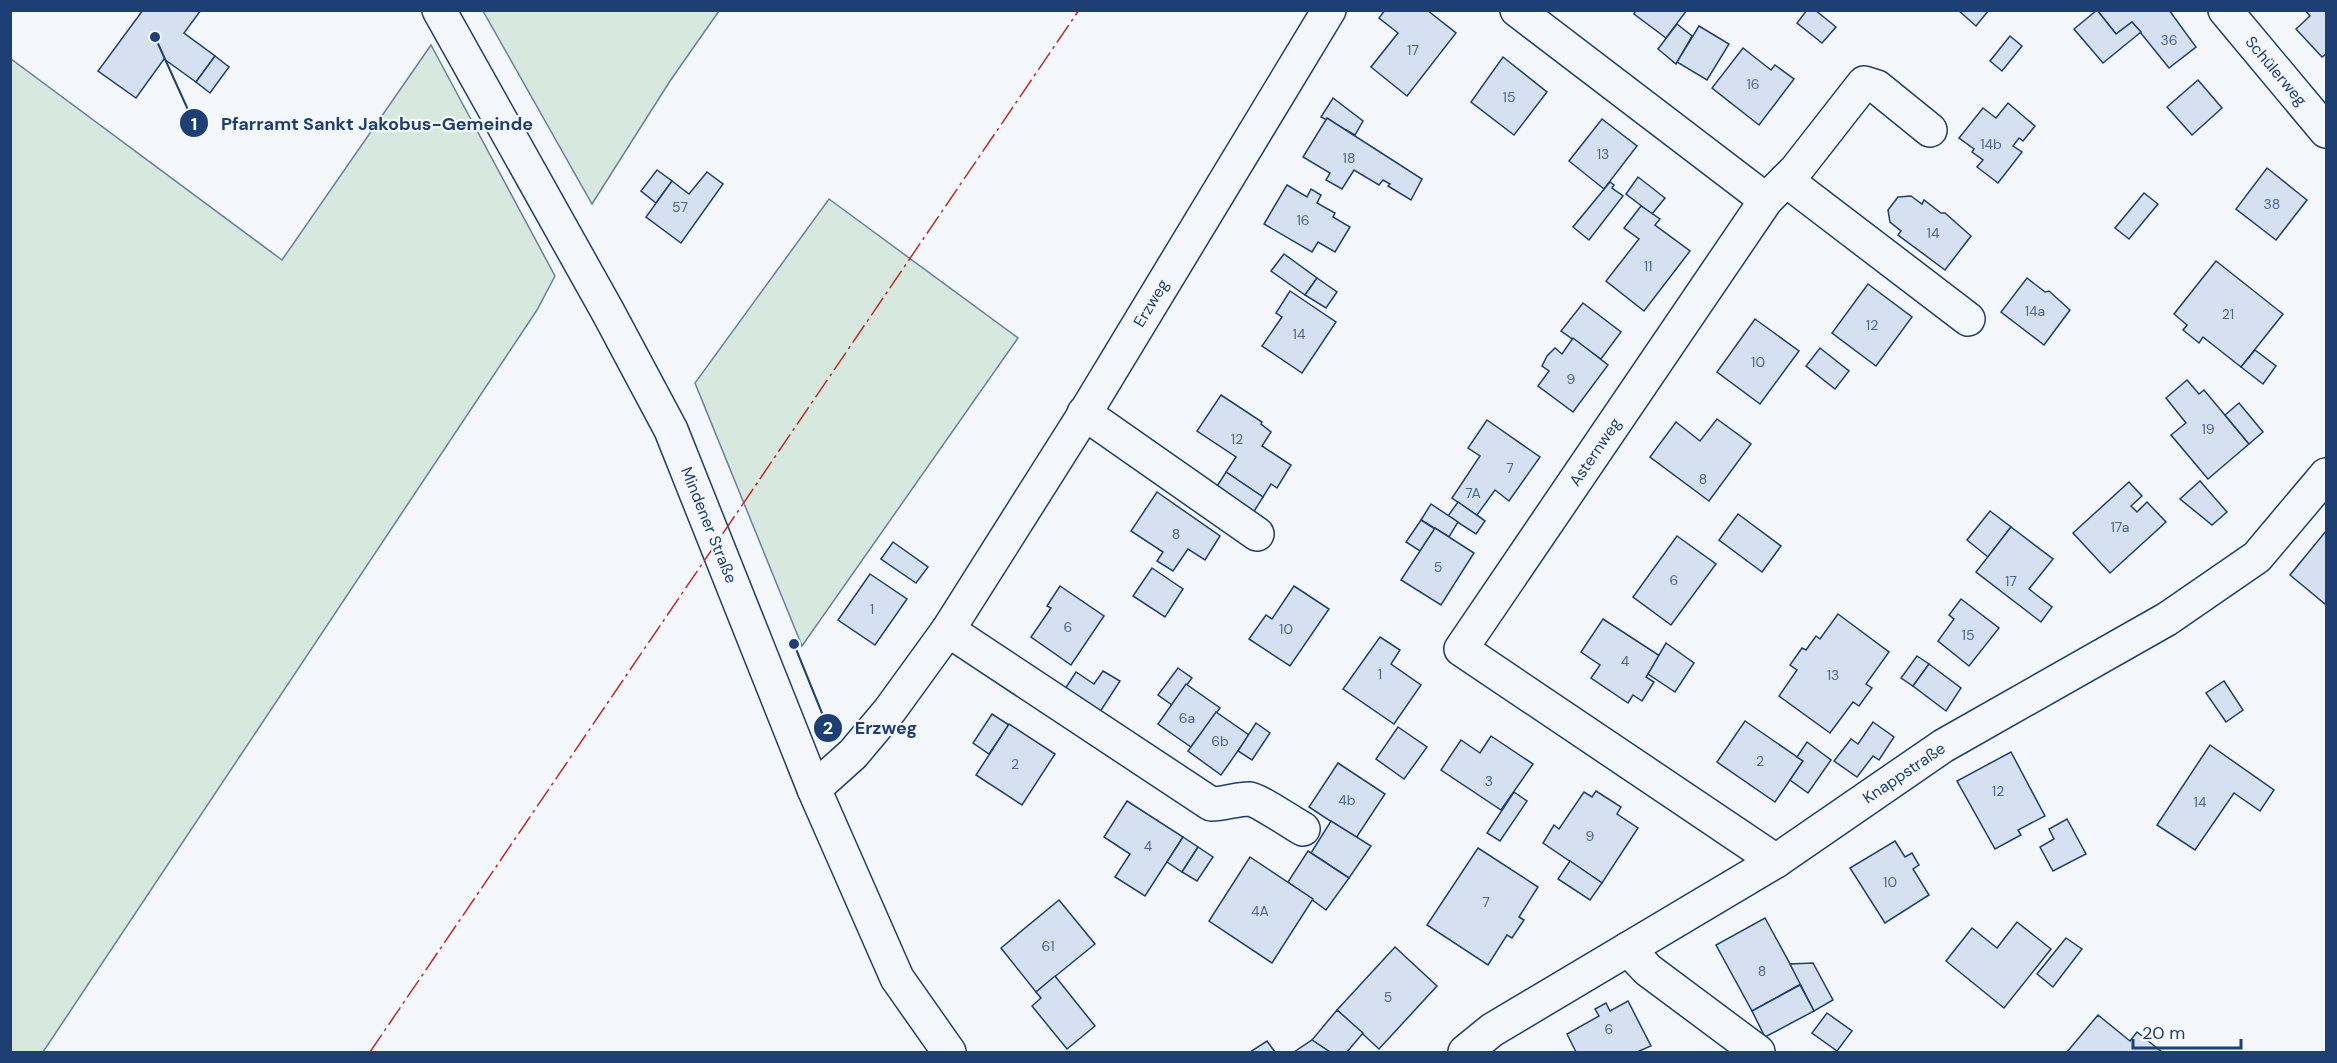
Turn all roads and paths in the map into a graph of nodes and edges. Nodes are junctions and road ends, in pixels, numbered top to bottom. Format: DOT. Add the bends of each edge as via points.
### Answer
graph roads {
  1 [pos="440,10"];
  2 [pos="1329,10"];
  3 [pos="1517,10"];
  4 [pos="2225,10"];
  5 [pos="1930,130"];
  6 [pos="2326,131"];
  7 [pos="1776,190"];
  8 [pos="1968,319"];
  9 [pos="1084,413"];
  10 [pos="2326,475"];
  11 [pos="1257,534"];
  12 [pos="948,630"];
  13 [pos="814,789"];
  14 [pos="1303,829"];
  15 [pos="1776,861"];
  16 [pos="1628,949"];
  17 [pos="949,1053"];
  18 [pos="1465,1053"];
  19 [pos="1758,1053"];
  1 -- 13 [label="street, Mindener Straße" via="671,430"];
  2 -- 9 [label="street, Erzweg"];
  3 -- 7 [label="street"];
  4 -- 6 [label="street, Schülerweg"];
  5 -- 7 [label="street" via="1877,87 1864,83"];
  7 -- 8 [label="street"];
  7 -- 15 [label="street, Asternweg" via="1461,649"];
  9 -- 11 [label="street"];
  9 -- 12 [label="street, Erzweg"];
  10 -- 15 [label="street, Knappstraße" via="2257,557 2167,619 1943,746"];
  12 -- 13 [label="street, Erzweg" via="853,754"];
  12 -- 14 [label="street" via="1211,804 1252,799"];
  13 -- 17 [label="street, Mindener Straße" via="897,978"];
  15 -- 16 [label="street, Knappstraße"];
  16 -- 18 [label="street, Knappstraße" via="1492,1030"];
  16 -- 19 [label="street" via="1648,969"];
}
